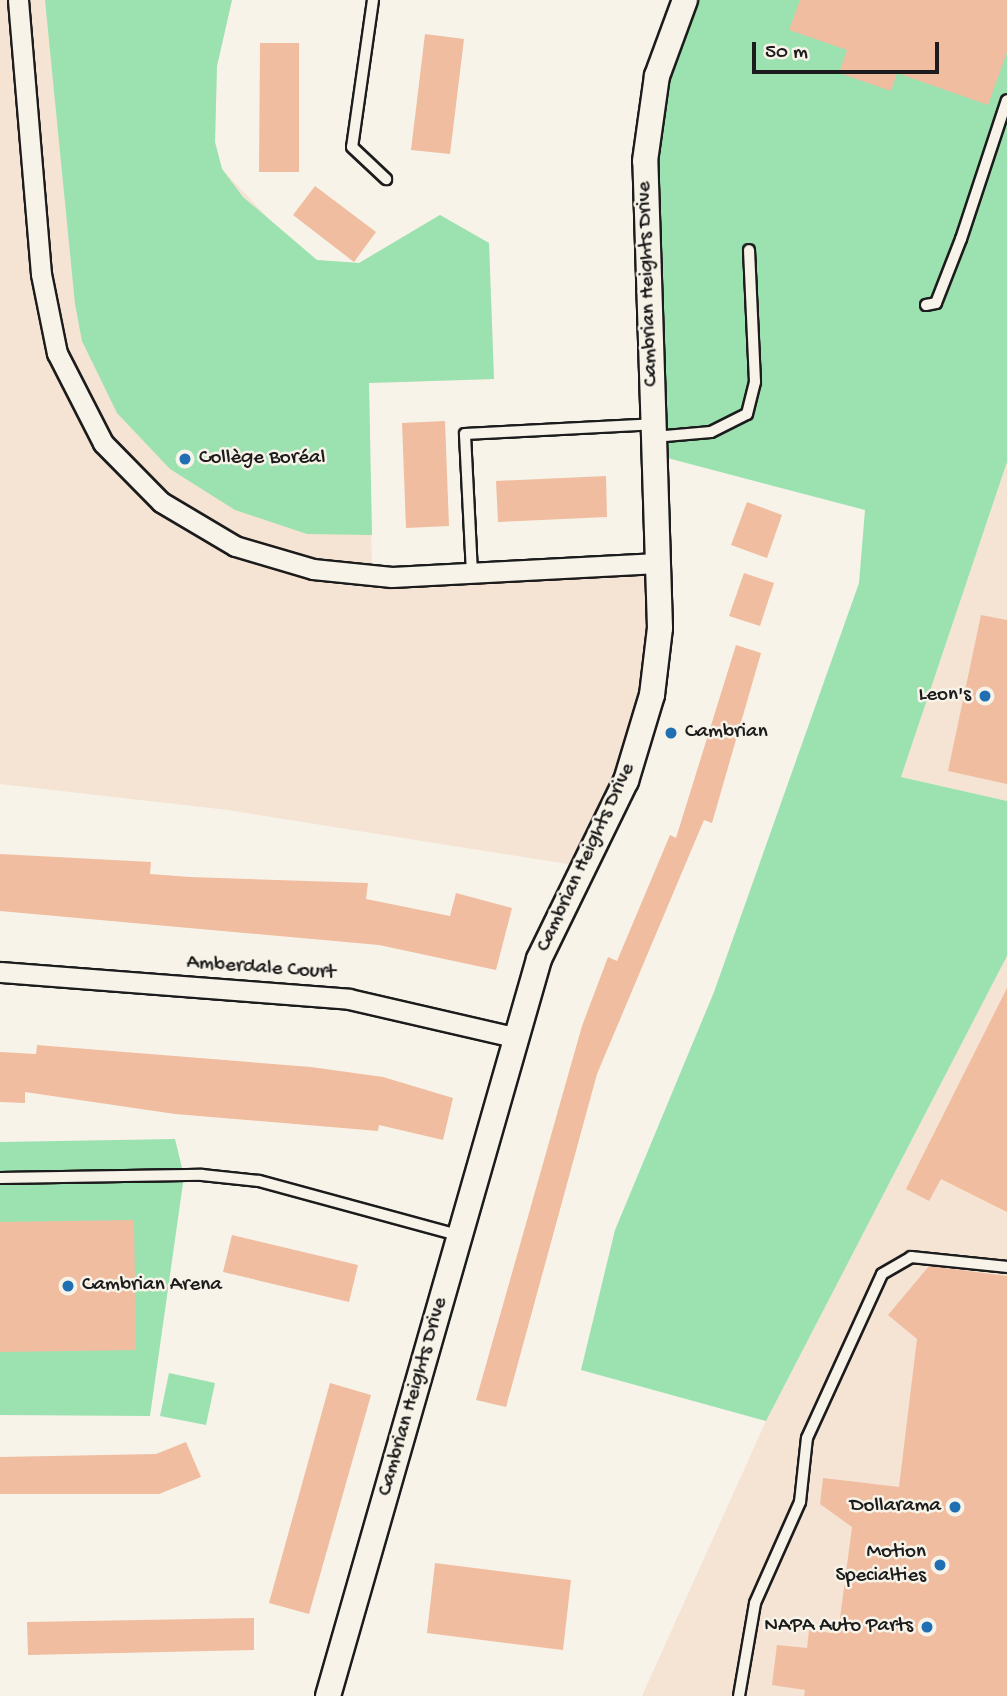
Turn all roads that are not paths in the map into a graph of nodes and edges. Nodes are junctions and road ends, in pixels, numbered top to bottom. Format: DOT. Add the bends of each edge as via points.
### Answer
graph roads {
  1 [pos="18,0"];
  2 [pos="373,0"];
  3 [pos="685,0"];
  4 [pos="1007,100"];
  5 [pos="386,179"];
  6 [pos="748,250"];
  7 [pos="926,305"];
  8 [pos="653,430"];
  9 [pos="658,563"];
  10 [pos="472,573"];
  11 [pos="0,972"];
  12 [pos="514,1037"];
  13 [pos="0,1178"];
  14 [pos="458,1235"];
  15 [pos="1007,1267"];
  16 [pos="328,1696"];
  17 [pos="739,1696"];
  1 -- 10 [label="street" via="48,318 72,391 103,443 161,502 234,546 275,562 392,577"];
  2 -- 5 [label="lane" via="352,147"];
  3 -- 8 [label="street, Cambrian Heights Drive" via="657,76 645,162"];
  4 -- 7 [label="lane" via="936,303"];
  6 -- 8 [label="lane" via="755,382 747,414 711,432"];
  8 -- 9 [label="street, Cambrian Heights Drive"];
  8 -- 10 [label="lane" via="465,434"];
  9 -- 10 [label="street"];
  9 -- 12 [label="street, Cambrian Heights Drive" via="659,659 642,737 539,959"];
  11 -- 12 [label="street, Amberdale Court" via="349,999"];
  12 -- 14 [label="street, Cambrian Heights Drive"];
  13 -- 14 [label="lane" via="202,1175 259,1181"];
  14 -- 16 [label="street, Cambrian Heights Drive"];
  15 -- 17 [label="lane" via="911,1257 882,1274 807,1438 800,1502 755,1602"];
}
